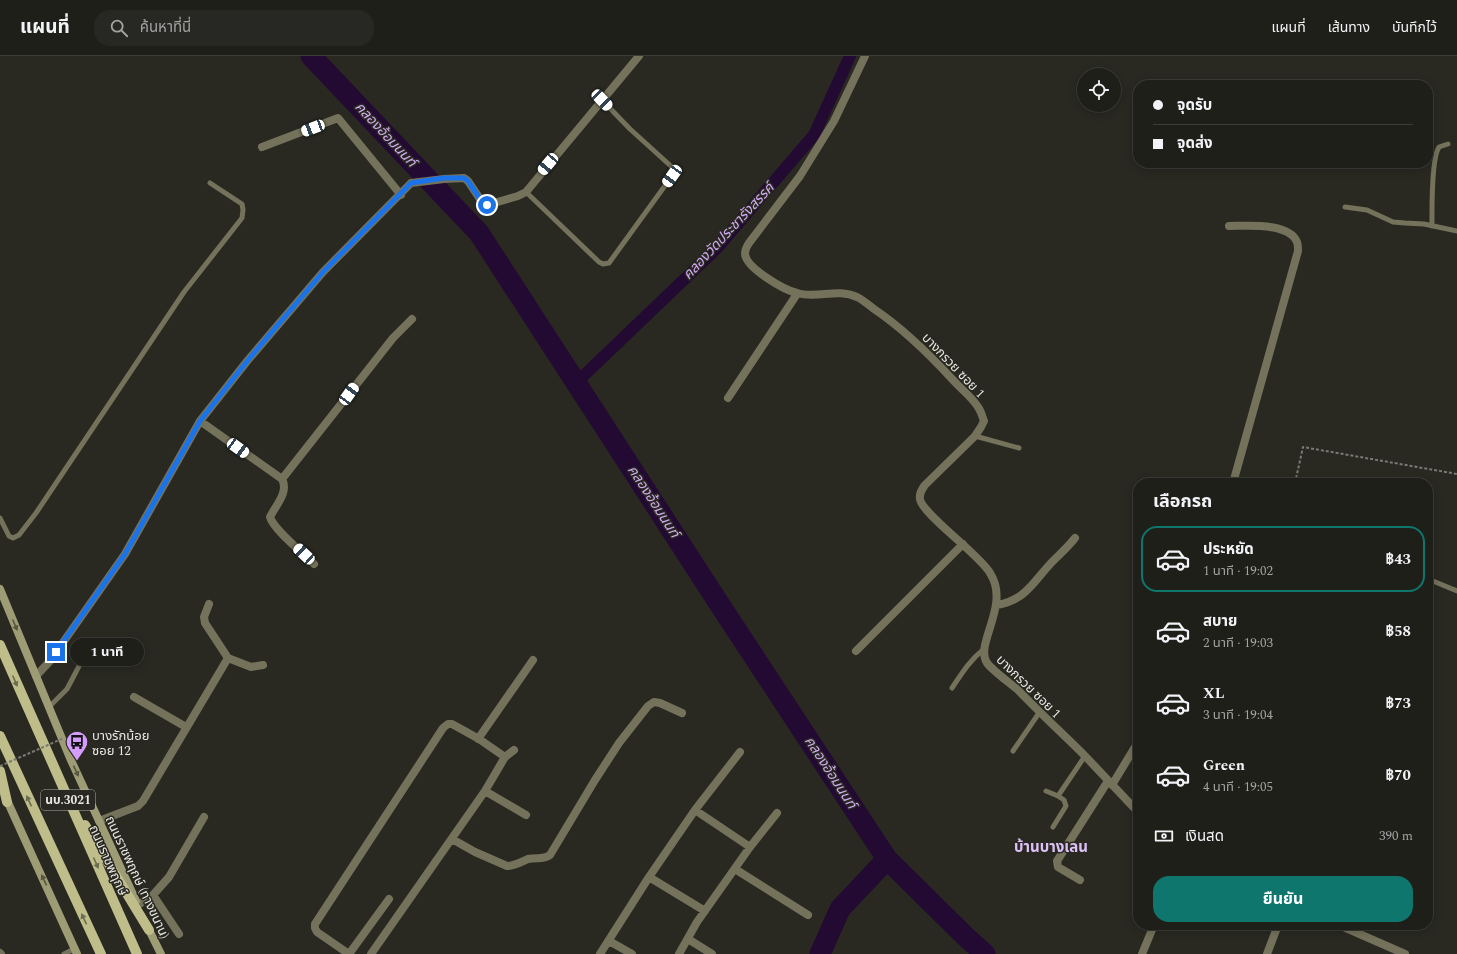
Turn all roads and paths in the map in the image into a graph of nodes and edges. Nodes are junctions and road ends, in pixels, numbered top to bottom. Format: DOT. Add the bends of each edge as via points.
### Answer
graph roads {
  1 [pos="639,56"];
  2 [pos="864,56"];
  3 [pos="602,100"];
  4 [pos="1448,144"];
  5 [pos="262,147"];
  6 [pos="210,183"];
  7 [pos="526,192"];
  8 [pos="401,195"];
  9 [pos="1345,207"];
  10 [pos="1229,226"];
  11 [pos="1432,226"];
  12 [pos="1457,232"];
  13 [pos="797,294"];
  14 [pos="412,320"];
  15 [pos="728,398"];
  16 [pos="200,421"];
  17 [pos="975,436"];
  18 [pos="1018,448"];
  19 [pos="1457,474"];
  20 [pos="1234,478"];
  21 [pos="1296,478"];
  22 [pos="282,479"];
  23 [pos="0,518"];
  24 [pos="1075,538"];
  25 [pos="963,544"];
  26 [pos="314,564"];
  27 [pos="1433,582"];
  28 [pos="0,589"];
  29 [pos="1457,591"];
  30 [pos="209,604"];
  31 [pos="997,605"];
  32 [pos="0,645"];
  33 [pos="984,649"];
  34 [pos="856,651"];
  35 [pos="88,652"];
  36 [pos="228,658"];
  37 [pos="533,660"];
  38 [pos="262,665"];
  39 [pos="36,676"];
  40 [pos="952,688"];
  41 [pos="134,697"];
  42 [pos="49,707"];
  43 [pos="1039,713"];
  44 [pos="682,714"];
  45 [pos="186,727"];
  46 [pos="0,736"];
  47 [pos="64,738"];
  48 [pos="478,739"];
  49 [pos="1133,749"];
  50 [pos="514,750"];
  51 [pos="1013,751"];
  52 [pos="740,752"];
  53 [pos="1085,756"];
  54 [pos="505,757"];
  55 [pos="0,766"];
  56 [pos="0,771"];
  57 [pos="1110,783"];
  58 [pos="0,786"];
  59 [pos="63,789"];
  60 [pos="485,791"];
  61 [pos="1046,791"];
  62 [pos="1058,796"];
  63 [pos="8,802"];
  64 [pos="1133,807"];
  65 [pos="696,810"];
  66 [pos="777,813"];
  67 [pos="526,815"];
  68 [pos="204,817"];
  69 [pos="99,821"];
  70 [pos="1053,827"];
  71 [pos="452,839"];
  72 [pos="750,847"];
  73 [pos="735,869"];
  74 [pos="649,878"];
  75 [pos="1080,880"];
  76 [pos="153,895"];
  77 [pos="389,899"];
  78 [pos="138,905"];
  79 [pos="705,911"];
  80 [pos="808,915"];
  81 [pos="149,930"];
  82 [pos="1152,930"];
  83 [pos="1276,930"];
  84 [pos="1353,930"];
  85 [pos="180,934"];
  86 [pos="688,939"];
  87 [pos="609,941"];
  88 [pos="76,952"];
  89 [pos="64,954"];
  90 [pos="101,954"];
  91 [pos="137,954"];
  92 [pos="161,954"];
  93 [pos="349,954"];
  94 [pos="371,954"];
  95 [pos="600,954"];
  96 [pos="632,954"];
  97 [pos="679,954"];
  98 [pos="712,954"];
  99 [pos="1142,954"];
  100 [pos="1267,954"];
  101 [pos="1405,954"];
  1 -- 3 [label="street"];
  2 -- 13 [label="street, บางกรวย ซอย 1" via="830,128 800,176 749,243 745,253 750,264 758,271"];
  3 -- 7 [label="street"];
  3 -- 7 [label="lane" via="673,168 674,172 609,263 599,262"];
  4 -- 11 [label="lane" via="1438,147 1435,156"];
  5 -- 8 [label="street" via="338,118"];
  6 -- 23 [label="lane" via="242,204 242,218 184,292 19,535 13,538 9,536"];
  7 -- 8 [label="street" via="487,205 464,178 444,178 411,183"];
  8 -- 16 [label="street" via="323,272"];
  9 -- 11 [label="lane" via="1367,210 1393,222"];
  10 -- 20 [label="street" via="1283,229 1297,241 1298,251"];
  11 -- 12 [label="lane"];
  13 -- 15 [label="street"];
  13 -- 17 [label="street, บางกรวย ซอย 1" via="848,294 859,298 891,320 929,354 977,405 984,421"];
  14 -- 22 [label="street" via="393,338"];
  16 -- 22 [label="street"];
  16 -- 39 [label="street" via="125,554 50,661"];
  17 -- 18 [label="lane"];
  17 -- 25 [label="street, บางกรวย ซอย 1" via="925,485 920,500 924,508"];
  19 -- 21 [label="path" via="1303,447"];
  22 -- 26 [label="street" via="285,490 270,517 271,521"];
  24 -- 31 [label="street" via="1028,591 1013,601"];
  25 -- 31 [label="street, บางกรวย ซอย 1" via="990,572 996,584"];
  25 -- 34 [label="street"];
  27 -- 29 [label="lane"];
  28 -- 39 [label="main road, ถนนราชพฤกษ์ (ทางขนาน) / นบ.3021, one-way"];
  30 -- 36 [label="street" via="204,617 205,623"];
  31 -- 33 [label="street, บางกรวย ซอย 1"];
  32 -- 59 [label="main road, ถนนราชพฤกษ์ / นบ.3021, one-way"];
  33 -- 40 [label="lane" via="968,664"];
  33 -- 43 [label="street, บางกรวย ซอย 1" via="988,664 1012,684"];
  35 -- 42 [label="lane" via="67,689"];
  36 -- 38 [label="street" via="251,667"];
  36 -- 45 [label="street"];
  37 -- 48 [label="street"];
  39 -- 42 [label="main road, ถนนราชพฤกษ์ (ทางขนาน) / นบ.3021"];
  41 -- 45 [label="street"];
  42 -- 69 [label="main road, ถนนราชพฤกษ์ (ทางขนาน) / นบ.3021, one-way"];
  43 -- 51 [label="lane"];
  43 -- 53 [label="street, บางกรวย ซอย 1"];
  44 -- 71 [label="street" via="660,703 654,702 648,706 619,743 550,855 544,859 534,858 507,866"];
  45 -- 69 [label="street" via="143,801 138,806"];
  90 -- 46 [label="main road, นบ.3021, one-way"];
  47 -- 55 [label="path, bridge"];
  48 -- 54 [label="street"];
  48 -- 93 [label="street" via="452,724 443,728 320,914 315,928"];
  49 -- 57 [label="street"];
  50 -- 54 [label="street"];
  52 -- 65 [label="street"];
  53 -- 57 [label="street, บางกรวย ซอย 1"];
  53 -- 62 [label="lane"];
  54 -- 60 [label="street"];
  56 -- 63 [label="main road"];
  57 -- 64 [label="street, บางกรวย ซอย 1"];
  57 -- 75 [label="street" via="1057,861 1058,867"];
  58 -- 63 [label="main road"];
  59 -- 81 [label="main road"];
  59 -- 91 [label="main road, ถนนราชพฤกษ์ / นบ.3021, one-way"];
  60 -- 67 [label="street"];
  60 -- 71 [label="street"];
  61 -- 62 [label="lane"];
  62 -- 70 [label="lane" via="1064,800 1066,806"];
  88 -- 63 [label="main road, one-way"];
  65 -- 72 [label="street"];
  65 -- 74 [label="street"];
  66 -- 72 [label="street"];
  68 -- 76 [label="street" via="176,867"];
  69 -- 78 [label="main road, ถนนราชพฤกษ์ (ทางขนาน) / นบ.3021"];
  71 -- 94 [label="street"];
  72 -- 73 [label="street"];
  73 -- 79 [label="street"];
  73 -- 80 [label="street"];
  74 -- 79 [label="street"];
  74 -- 87 [label="street"];
  76 -- 78 [label="street"];
  76 -- 85 [label="street"];
  77 -- 93 [label="street"];
  78 -- 81 [label="main road, ถนนราชพฤกษ์ (ทางขนาน) / นบ.3021"];
  79 -- 86 [label="street"];
  81 -- 92 [label="main road, ถนนราชพฤกษ์ (ทางขนาน) / นบ.3021"];
  82 -- 99 [label="street"];
  83 -- 100 [label="street"];
  84 -- 101 [label="street"];
  86 -- 97 [label="street"];
  86 -- 98 [label="street"];
  87 -- 95 [label="street"];
  87 -- 96 [label="street"];
  88 -- 89 [label="lane"];
}
